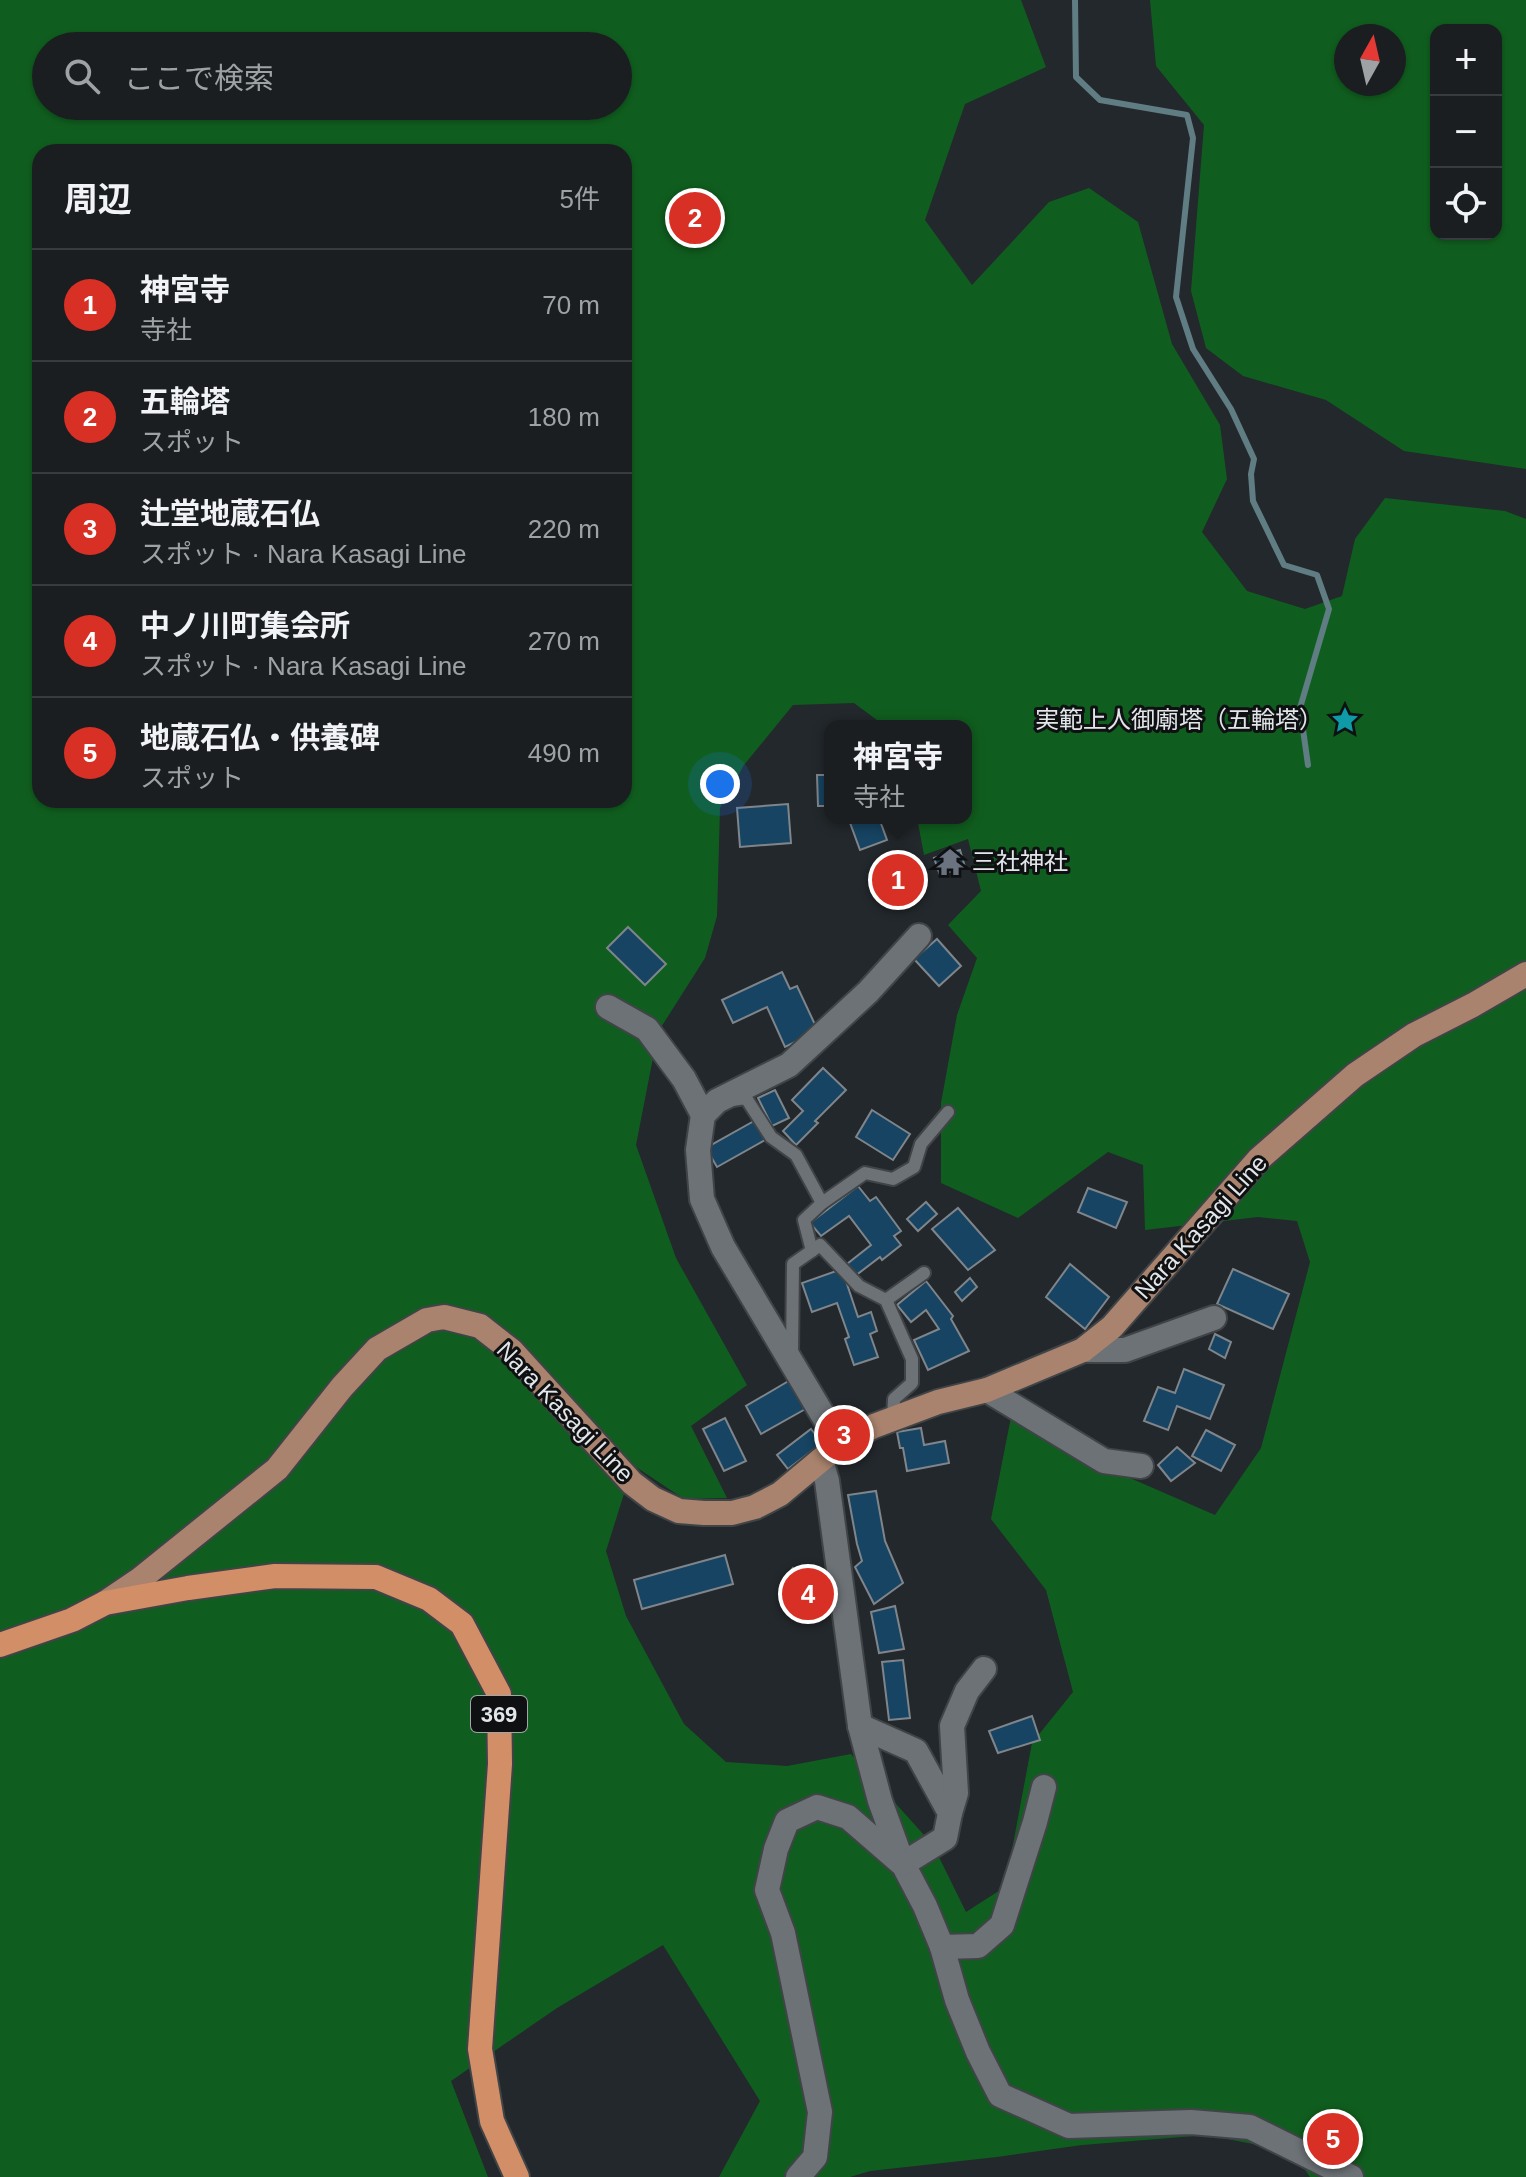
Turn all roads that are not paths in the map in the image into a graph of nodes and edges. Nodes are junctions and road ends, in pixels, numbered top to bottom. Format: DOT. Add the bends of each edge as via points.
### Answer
graph roads {
  1 [pos="919,936"];
  2 [pos="1526,974"];
  3 [pos="608,1007"];
  4 [pos="710,1108"];
  5 [pos="948,1112"];
  6 [pos="822,1203"];
  7 [pos="812,1251"];
  8 [pos="924,1273"];
  9 [pos="886,1300"];
  10 [pos="1214,1318"];
  11 [pos="1083,1350"];
  12 [pos="792,1362"];
  13 [pos="987,1390"];
  14 [pos="893,1418"];
  15 [pos="840,1444"];
  16 [pos="821,1460"];
  17 [pos="1141,1466"];
  18 [pos="105,1603"];
  19 [pos="0,1645"];
  20 [pos="984,1669"];
  21 [pos="860,1726"];
  22 [pos="1044,1787"];
  23 [pos="950,1813"];
  24 [pos="903,1864"];
  25 [pos="942,1947"];
  26 [pos="517,2177"];
  27 [pos="798,2177"];
  28 [pos="1351,2177"];
  1 -- 4 [label="street" via="789,1065"];
  2 -- 11 [label="main road, Nara Kasagi Line" via="1414,1035 1355,1075 1259,1159 1112,1327"];
  3 -- 4 [label="street" via="647,1029"];
  4 -- 6 [label="lane" via="746,1098 771,1137 796,1155"];
  4 -- 12 [label="street" via="698,1150 702,1199 723,1247"];
  5 -- 6 [label="lane" via="921,1144 914,1167 893,1179 865,1173"];
  6 -- 7 [label="lane" via="804,1220"];
  7 -- 9 [label="lane" via="820,1245 859,1286"];
  7 -- 12 [label="lane" via="793,1264"];
  8 -- 9 [label="lane"];
  9 -- 14 [label="lane" via="912,1359 912,1383 894,1399"];
  10 -- 11 [label="street" via="1125,1350"];
  11 -- 13 [label="main road, Nara Kasagi Line"];
  12 -- 15 [label="street"];
  13 -- 14 [label="main road, Nara Kasagi Line"];
  13 -- 17 [label="street" via="1104,1461"];
  14 -- 15 [label="main road, Nara Kasagi Line"];
  15 -- 16 [label="main road, Nara Kasagi Line"];
  16 -- 18 [label="main road, Nara Kasagi Line" via="755,1507 732,1513 679,1511 632,1483 512,1351 480,1326 444,1317 427,1320 377,1349 277,1469"];
  16 -- 21 [label="street"];
  18 -- 19 [label="highway, 369"];
  18 -- 26 [label="highway, 369" via="275,1576 376,1577 429,1599 462,1624 499,1694 500,1764 480,2049 492,2121"];
  20 -- 23 [label="street" via="967,1691 952,1726 956,1793"];
  21 -- 23 [label="street" via="916,1751"];
  21 -- 24 [label="street"];
  22 -- 25 [label="street" via="1002,1925 978,1946"];
  23 -- 24 [label="street" via="945,1838"];
  24 -- 25 [label="street"];
  24 -- 27 [label="street" via="848,1817 817,1807 787,1821 776,1849 767,1890 783,1933 820,2112 815,2157"];
  25 -- 28 [label="street" via="957,2000 1000,2095 1069,2126 1191,2122 1250,2127"];
}
